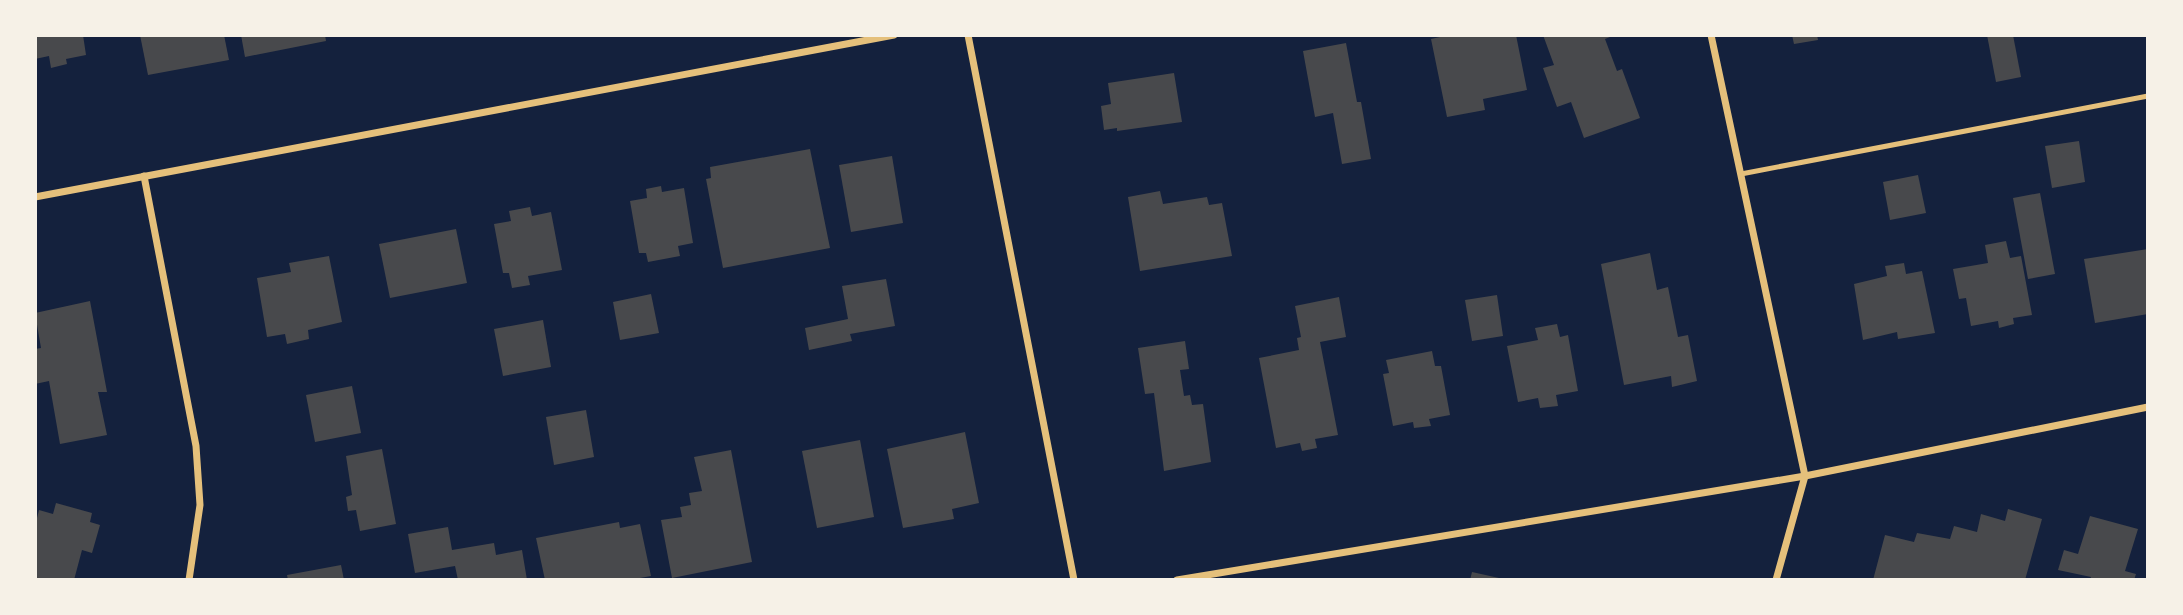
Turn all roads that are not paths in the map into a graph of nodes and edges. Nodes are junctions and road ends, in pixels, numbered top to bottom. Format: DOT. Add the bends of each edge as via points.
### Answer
graph roads {
  1 [pos="894,35"];
  2 [pos="968,35"];
  3 [pos="1711,35"];
  4 [pos="2148,96"];
  5 [pos="1741,174"];
  6 [pos="144,176"];
  7 [pos="35,197"];
  8 [pos="2148,407"];
  9 [pos="1805,476"];
  10 [pos="189,580"];
  11 [pos="1074,580"];
  12 [pos="1177,580"];
  13 [pos="1776,580"];
  1 -- 6 [label="street"];
  2 -- 11 [label="street"];
  3 -- 5 [label="street"];
  4 -- 5 [label="lane"];
  5 -- 9 [label="street"];
  6 -- 7 [label="street"];
  6 -- 10 [label="street" via="196,446 200,505"];
  8 -- 9 [label="street"];
  9 -- 12 [label="street"];
  9 -- 13 [label="street"];
}
